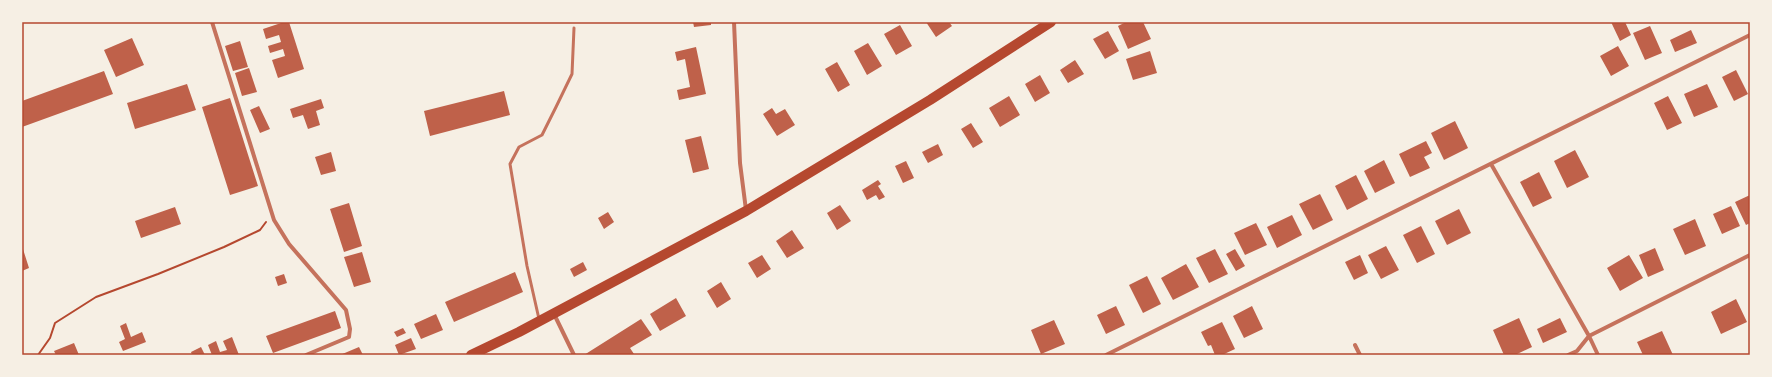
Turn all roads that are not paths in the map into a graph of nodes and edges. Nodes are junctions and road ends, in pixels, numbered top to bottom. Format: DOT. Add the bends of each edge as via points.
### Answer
graph roads {
  1 [pos="212,22"];
  2 [pos="734,22"];
  3 [pos="1051,22"];
  4 [pos="574,28"];
  5 [pos="1750,35"];
  6 [pos="1491,164"];
  7 [pos="746,211"];
  8 [pos="1750,255"];
  9 [pos="553,313"];
  10 [pos="539,321"];
  11 [pos="1589,336"];
  12 [pos="1355,345"];
  13 [pos="306,355"];
  14 [pos="471,355"];
  15 [pos="574,355"];
  16 [pos="1106,355"];
  17 [pos="1360,355"];
  18 [pos="1568,355"];
  19 [pos="1598,355"];
  1 -- 13 [label="street" via="274,220 289,244 346,310 349,337"];
  2 -- 7 [label="street" via="740,163"];
  3 -- 7 [label="main road" via="930,100"];
  4 -- 10 [label="lane" via="572,74 542,135 519,147 510,164"];
  5 -- 6 [label="street"];
  6 -- 11 [label="street"];
  6 -- 16 [label="street"];
  7 -- 9 [label="main road"];
  8 -- 11 [label="street"];
  9 -- 10 [label="main road"];
  9 -- 15 [label="street"];
  10 -- 14 [label="main road"];
  11 -- 18 [label="street" via="1577,351"];
  11 -- 19 [label="street"];
  12 -- 17 [label="street"];
}
